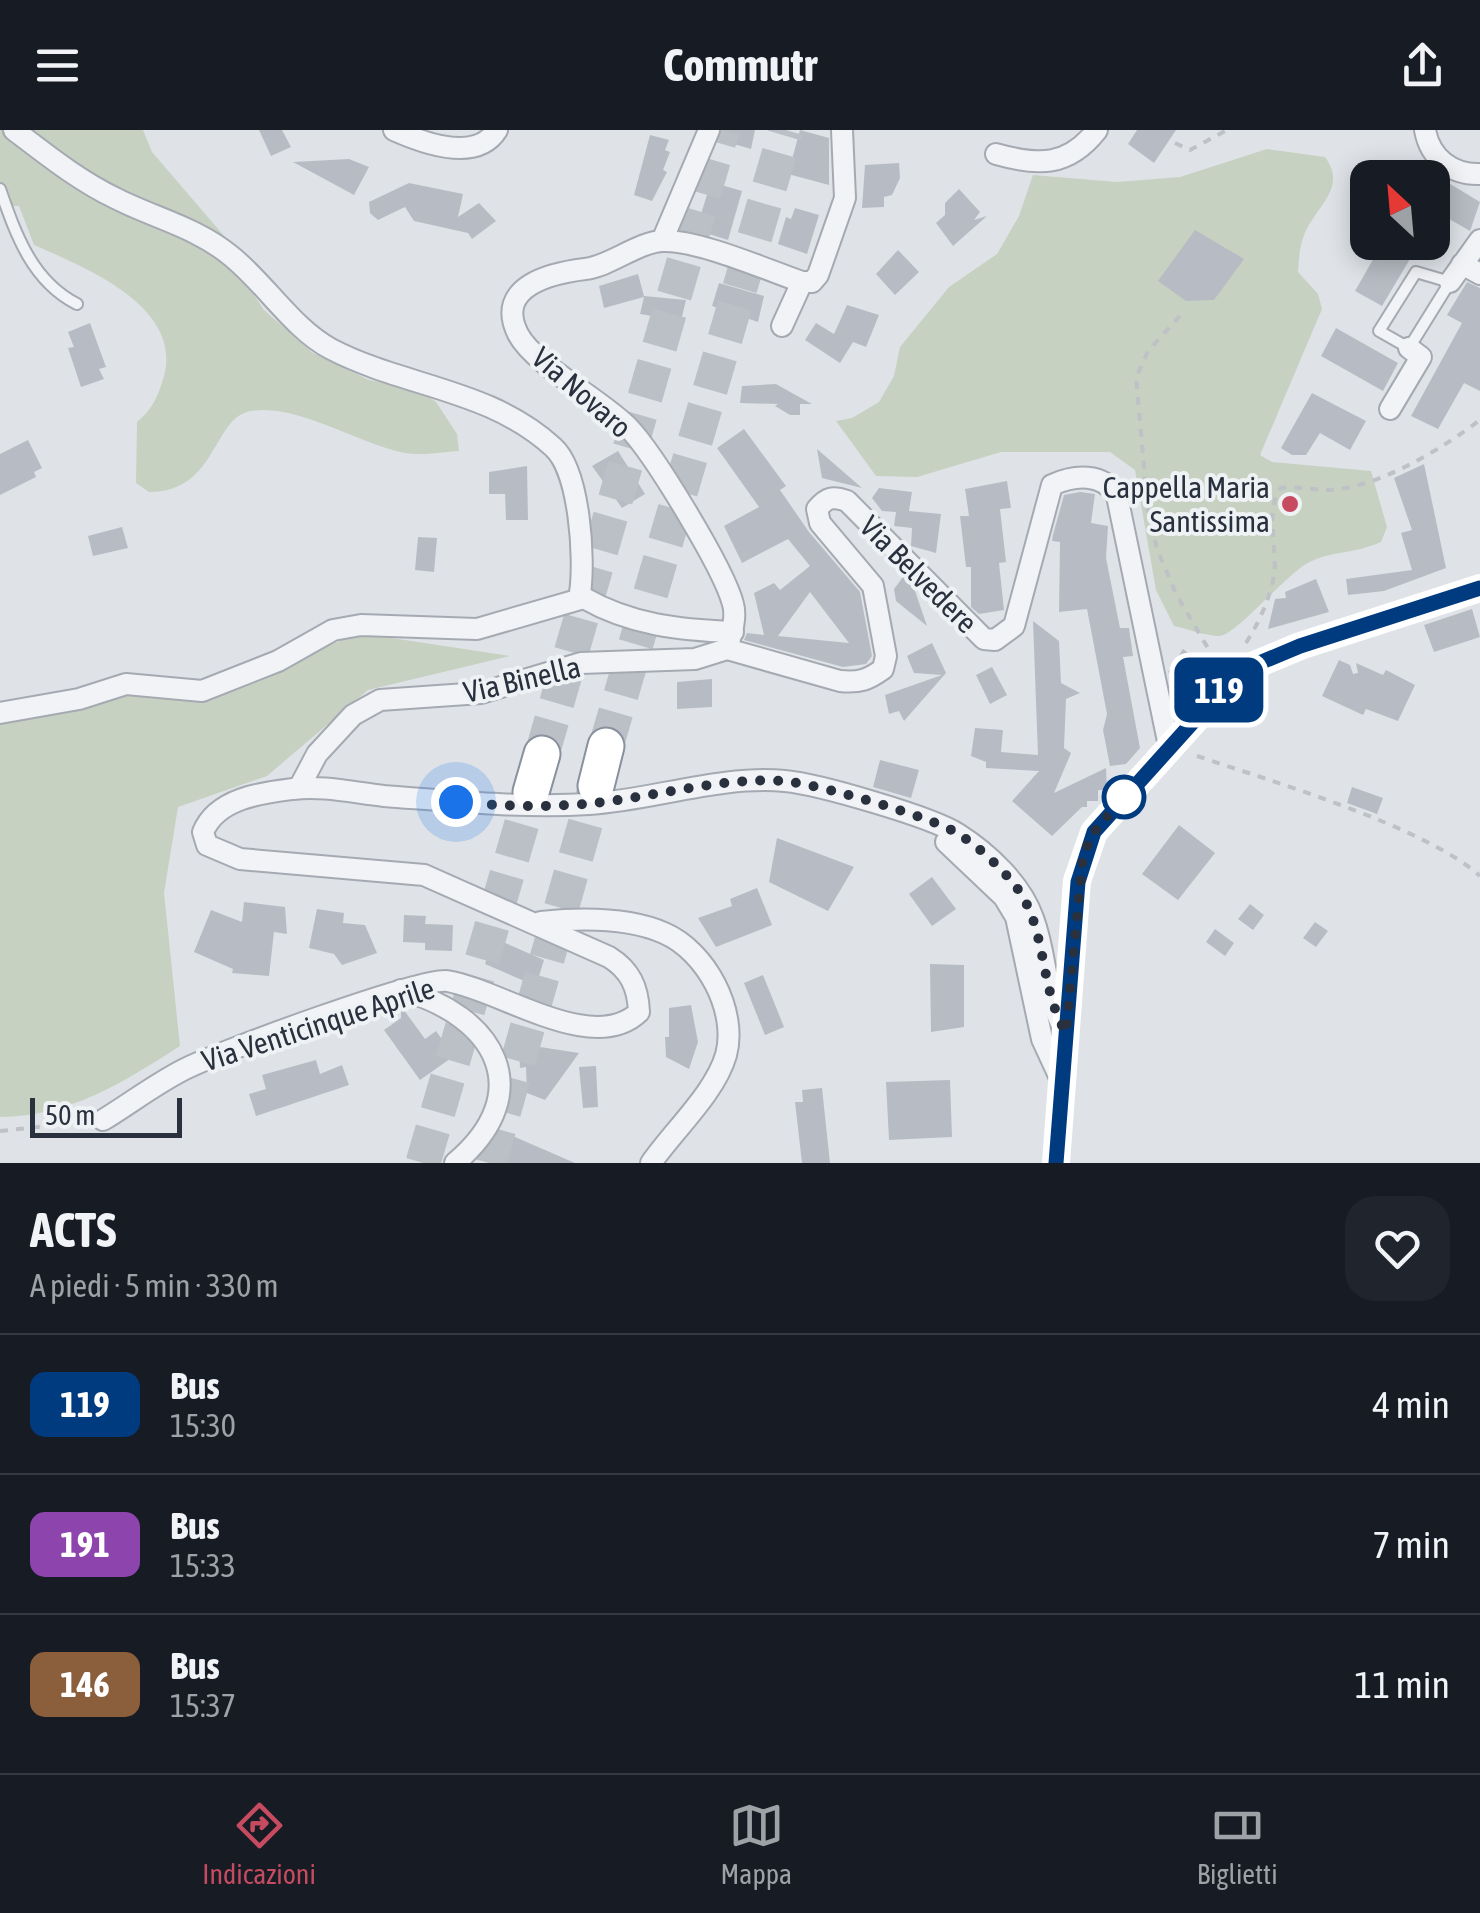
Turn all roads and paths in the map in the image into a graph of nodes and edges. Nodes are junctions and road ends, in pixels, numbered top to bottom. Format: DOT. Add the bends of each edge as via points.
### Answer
graph roads {
  1 [pos="14,130"];
  2 [pos="394,130"];
  3 [pos="498,130"];
  4 [pos="709,130"];
  5 [pos="842,130"];
  6 [pos="1097,130"];
  7 [pos="1228,130"];
  8 [pos="1425,130"];
  9 [pos="1175,143"];
  10 [pos="996,154"];
  11 [pos="1480,174"];
  12 [pos="0,190"];
  13 [pos="1480,240"];
  14 [pos="662,241"];
  15 [pos="1464,273"];
  16 [pos="802,282"];
  17 [pos="78,304"];
  18 [pos="1180,316"];
  19 [pos="782,326"];
  20 [pos="1408,348"];
  21 [pos="1390,409"];
  22 [pos="1480,420"];
  23 [pos="1480,588"];
  24 [pos="584,598"];
  25 [pos="730,640"];
  26 [pos="1235,675"];
  27 [pos="0,713"];
  28 [pos="606,746"];
  29 [pos="1169,746"];
  30 [pos="542,754"];
  31 [pos="596,786"];
  32 [pos="299,788"];
  33 [pos="531,792"];
  34 [pos="892,811"];
  35 [pos="1480,876"];
  36 [pos="539,923"];
  37 [pos="400,990"];
  38 [pos="1066,1033"];
  39 [pos="1062,1084"];
  40 [pos="103,1120"];
  41 [pos="0,1131"];
  42 [pos="455,1163"];
  43 [pos="652,1163"];
  44 [pos="1056,1163"];
  1 -- 24 [label="street" via="81,180 195,231 231,256 326,347 493,406 555,448 570,477"];
  2 -- 3 [label="street" via="462,149 491,140"];
  4 -- 14 [label="street"];
  5 -- 16 [label="street" via="845,198 818,276"];
  6 -- 10 [label="street" via="1064,159 1043,164"];
  7 -- 9 [label="path" via="1190,150"];
  8 -- 11 [label="street" via="1444,164"];
  12 -- 17 [label="lane" via="40,275"];
  13 -- 15 [label="street"];
  14 -- 16 [label="street"];
  14 -- 25 [label="street, Via Novaro" via="592,268 530,282 520,292 514,320 527,346 630,428 716,565 734,607"];
  15 -- 20 [label="lane"];
  15 -- 20 [label="lane" via="1416,272 1379,331"];
  16 -- 19 [label="street"];
  18 -- 26 [label="path" via="1148,351 1136,378 1148,510 1176,594 1204,646"];
  20 -- 21 [label="street" via="1421,358"];
  22 -- 26 [label="path" via="1425,458 1332,490 1281,488 1272,503 1274,574 1265,609 1236,656"];
  23 -- 26 [label="street" via="1300,646"];
  24 -- 25 [label="street" via="640,622"];
  24 -- 27 [label="street" via="477,629 333,630 278,661 202,690 126,684"];
  25 -- 29 [label="street, Via Belvedere" via="857,683 883,669 874,586 820,522 817,510 835,497 848,502 984,639 1006,636 1052,485 1070,477 1100,479 1117,496"];
  25 -- 32 [label="street, Via Binella" via="694,659 581,664 481,693 366,704 317,754"];
  26 -- 29 [label="street"];
  28 -- 31 [label="highway"];
  29 -- 35 [label="path" via="1404,833"];
  29 -- 38 [label="street" via="1094,832 1083,855"];
  30 -- 33 [label="highway"];
  32 -- 34 [label="street" via="492,805 589,804 781,780"];
  32 -- 36 [label="street, Via Venticinque Aprile" via="224,806 207,821 207,845 240,859 424,875"];
  34 -- 38 [label="street" via="958,834 1015,885 1034,918 1050,1006"];
  34 -- 39 [label="street" via="956,848 1004,897 1016,917 1042,1039"];
  36 -- 37 [label="street, Via Venticinque Aprile" via="624,966 639,1012 626,1025 584,1028 443,980"];
  36 -- 43 [label="street" via="595,918 664,932 691,952 723,1001 730,1034 725,1059"];
  37 -- 40 [label="street, Via Venticinque Aprile" via="188,1067"];
  37 -- 42 [label="street" via="468,1024 497,1055 500,1100 490,1125"];
  38 -- 39 [label="street"];
  39 -- 44 [label="street"];
  40 -- 41 [label="path"];
}
